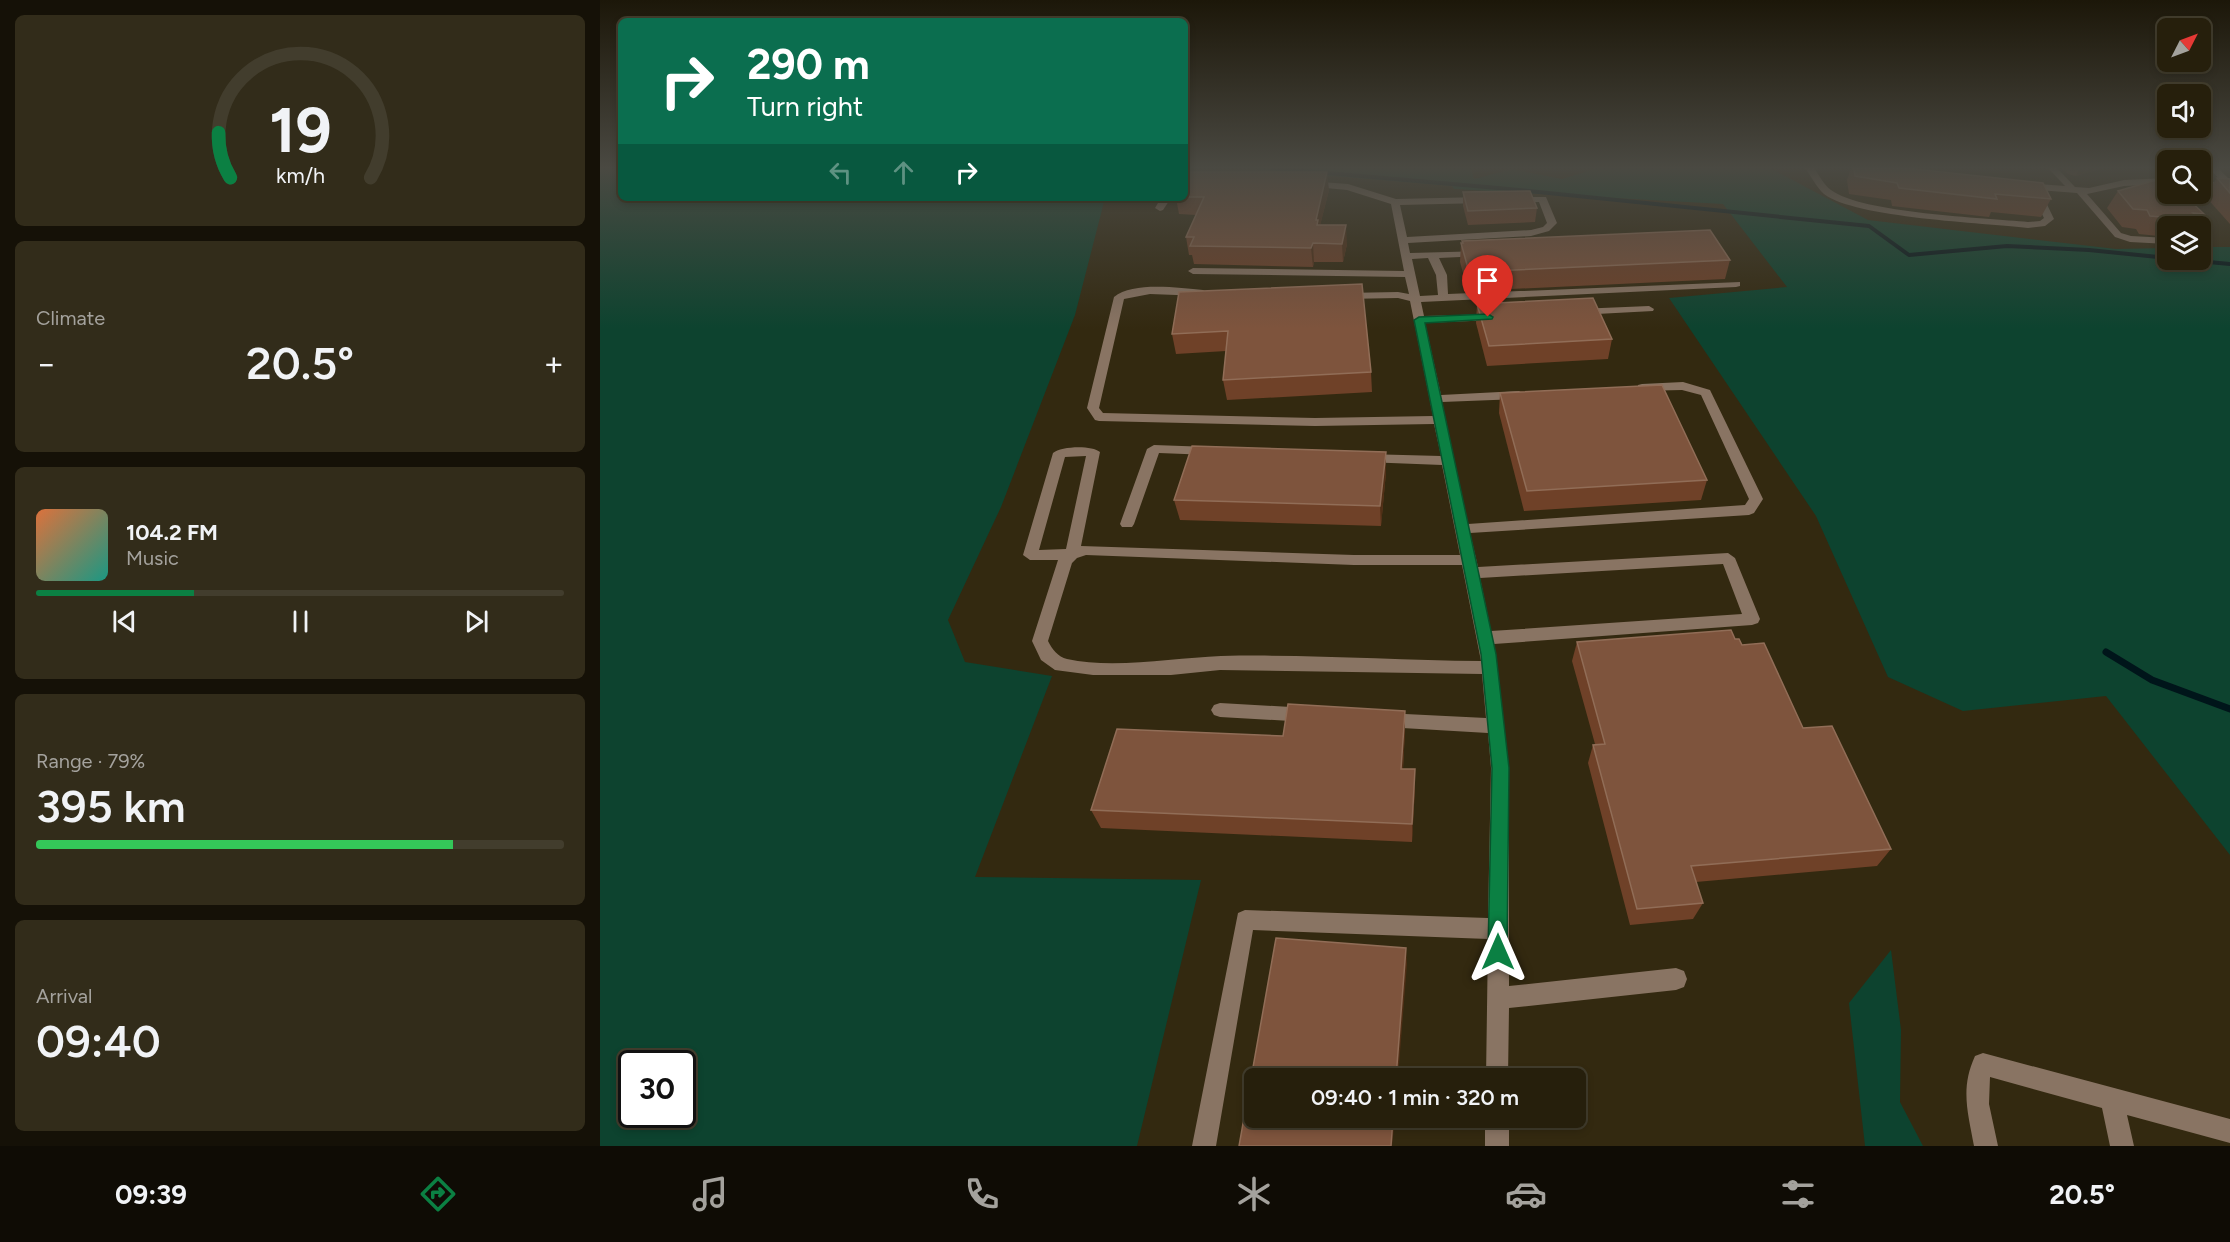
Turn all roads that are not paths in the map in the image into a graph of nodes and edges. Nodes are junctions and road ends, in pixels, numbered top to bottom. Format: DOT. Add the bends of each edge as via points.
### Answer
graph roads {
  1 [pos="1399,221"];
  2 [pos="1551,221"];
  3 [pos="1993,221"];
  4 [pos="2046,221"];
  5 [pos="2105,221"];
  6 [pos="1403,240"];
  7 [pos="2157,240"];
  8 [pos="1490,253"];
  9 [pos="1406,256"];
  10 [pos="1432,256"];
  11 [pos="1193,271"];
  12 [pos="1410,274"];
  13 [pos="1734,280"];
  14 [pos="1221,293"];
  15 [pos="1334,296"];
  16 [pos="1443,297"];
  17 [pos="1415,299"];
  18 [pos="1649,309"];
  19 [pos="1569,313"];
  20 [pos="1511,316"];
  21 [pos="1419,320"];
  22 [pos="1624,389"];
  23 [pos="1530,394"];
  24 [pos="1436,399"];
  25 [pos="1440,420"];
  26 [pos="1225,452"];
  27 [pos="1354,457"];
  28 [pos="1448,461"];
  29 [pos="1127,524"];
  30 [pos="1462,528"];
  31 [pos="1072,554"];
  32 [pos="1470,566"];
  33 [pos="1485,638"];
  34 [pos="1490,668"];
  35 [pos="1220,710"];
  36 [pos="1323,716"];
  37 [pos="1369,719"];
  38 [pos="1496,726"];
  39 [pos="1498,928"];
  40 [pos="1676,978"];
  41 [pos="1497,998"];
  42 [pos="1497,1068"];
  43 [pos="2111,1097"];
  44 [pos="1497,1128"];
  45 [pos="2230,1131"];
  46 [pos="1204,1146"];
  47 [pos="1497,1146"];
  48 [pos="1986,1146"];
  49 [pos="2122,1146"];
  1 -- 6 [label="street"];
  2 -- 6 [label="street" via="1546,229 1531,233"];
  3 -- 4 [label="street" via="2028,225"];
  5 -- 7 [label="street" via="2118,235"];
  6 -- 9 [label="street"];
  8 -- 10 [label="street"];
  9 -- 10 [label="street"];
  9 -- 12 [label="street"];
  10 -- 16 [label="street" via="1439,264"];
  11 -- 12 [label="street"];
  12 -- 17 [label="street"];
  13 -- 16 [label="street"];
  14 -- 25 [label="street" via="1149,290 1119,297 1093,408 1099,417 1316,422"];
  15 -- 17 [label="street" via="1398,295"];
  16 -- 17 [label="street"];
  17 -- 21 [label="street"];
  18 -- 19 [label="street"];
  20 -- 21 [label="street"];
  21 -- 24 [label="street"];
  22 -- 30 [label="street" via="1683,386 1706,393 1756,500 1749,510"];
  23 -- 24 [label="street"];
  24 -- 25 [label="street"];
  25 -- 28 [label="street"];
  26 -- 29 [label="street" via="1154,449"];
  27 -- 28 [label="street"];
  28 -- 30 [label="street"];
  30 -- 32 [label="street"];
  31 -- 31 [label="street" via="1091,464 1093,452 1060,453 1030,555"];
  31 -- 32 [label="street" via="1086,550"];
  31 -- 34 [label="street" via="1065,561 1040,641 1047,655 1061,665 1172,668 1220,663"];
  32 -- 33 [label="street"];
  32 -- 33 [label="street" via="1728,558 1752,619"];
  33 -- 34 [label="street"];
  34 -- 38 [label="street"];
  35 -- 36 [label="street"];
  37 -- 38 [label="street"];
  38 -- 39 [label="street" via="1500,768"];
  39 -- 41 [label="street"];
  39 -- 46 [label="street" via="1245,920"];
  40 -- 41 [label="street"];
  41 -- 42 [label="street"];
  43 -- 45 [label="street"];
  43 -- 48 [label="street" via="1983,1064 1976,1085"];
  43 -- 49 [label="street"];
  44 -- 47 [label="street"];
}
